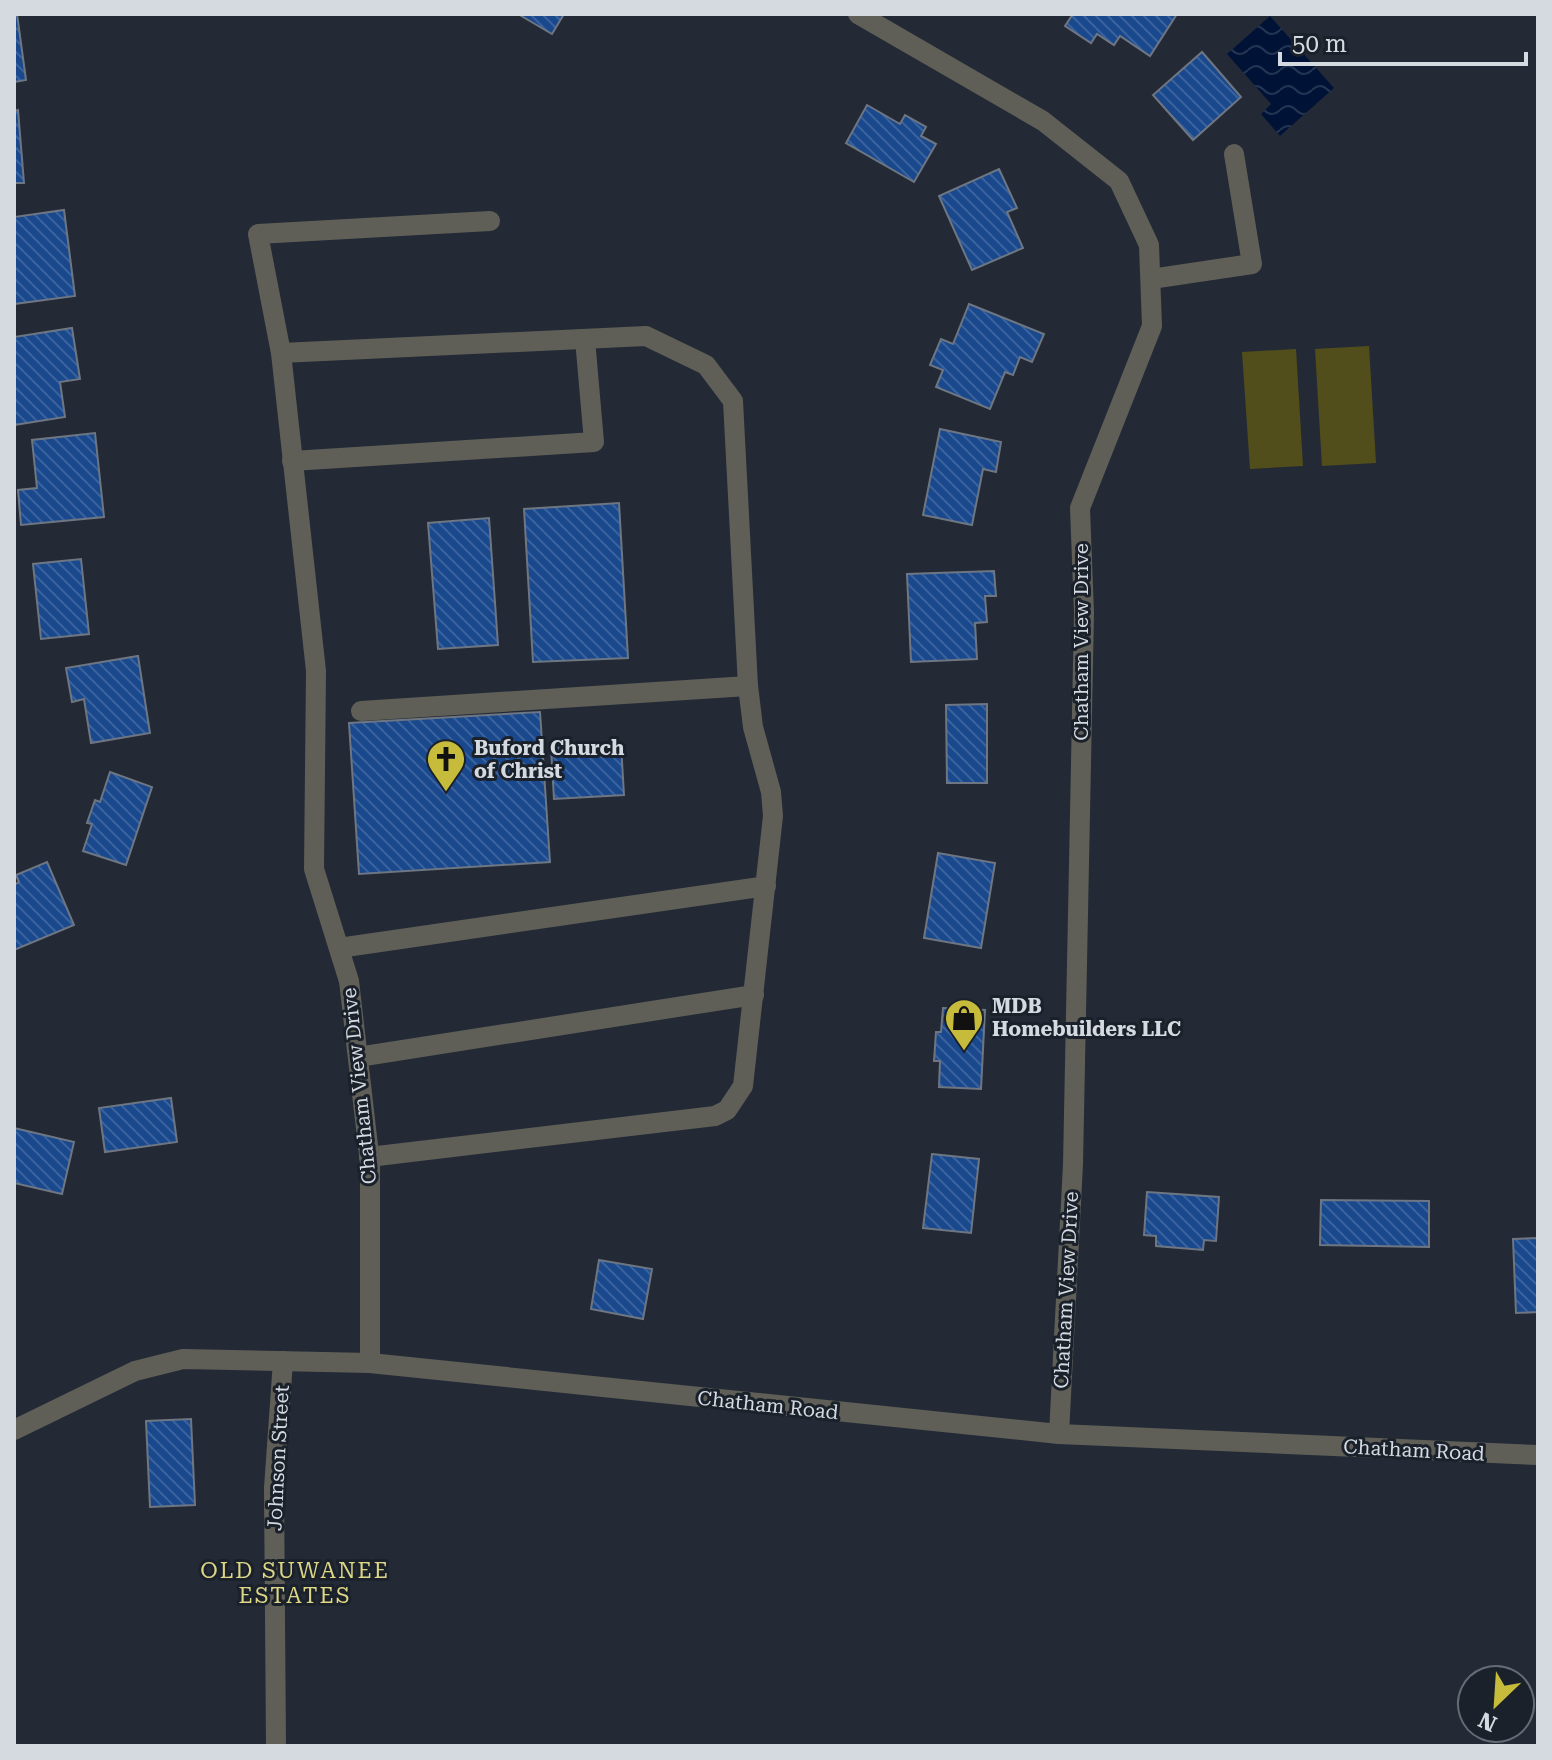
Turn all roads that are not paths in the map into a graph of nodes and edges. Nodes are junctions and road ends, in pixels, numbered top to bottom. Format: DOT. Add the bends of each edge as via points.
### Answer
graph roads {
  1 [pos="858,14"];
  2 [pos="1234,154"];
  3 [pos="490,221"];
  4 [pos="1151,279"];
  5 [pos="585,339"];
  6 [pos="281,353"];
  7 [pos="292,461"];
  8 [pos="748,686"];
  9 [pos="361,711"];
  10 [pos="766,886"];
  11 [pos="339,948"];
  12 [pos="754,995"];
  13 [pos="358,1057"];
  14 [pos="369,1157"];
  15 [pos="283,1361"];
  16 [pos="370,1363"];
  17 [pos="14,1430"];
  18 [pos="1059,1434"];
  19 [pos="1538,1455"];
  20 [pos="276,1746"];
  1 -- 4 [label="street, Chatham View Drive" via="1043,121 1119,181 1149,245"];
  2 -- 4 [label="street" via="1252,264"];
  3 -- 6 [label="street, Chatham View Drive" via="258,234"];
  4 -- 18 [label="street, Chatham View Drive" via="1152,326 1080,508 1084,613 1073,1164"];
  5 -- 6 [label="street"];
  5 -- 7 [label="street" via="594,442"];
  5 -- 8 [label="street" via="646,336 706,365 733,401"];
  6 -- 7 [label="street, Chatham View Drive"];
  7 -- 11 [label="street, Chatham View Drive" via="316,671 314,869"];
  8 -- 9 [label="street"];
  8 -- 10 [label="street" via="771,792"];
  10 -- 11 [label="street"];
  10 -- 12 [label="street"];
  11 -- 13 [label="street, Chatham View Drive" via="349,981"];
  12 -- 13 [label="street"];
  12 -- 14 [label="street" via="743,1086 727,1110 715,1116"];
  13 -- 14 [label="street, Chatham View Drive"];
  14 -- 16 [label="street, Chatham View Drive"];
  15 -- 16 [label="street, Chatham Road"];
  15 -- 17 [label="street, Chatham Road" via="183,1359 150,1367"];
  15 -- 20 [label="street, Johnson Street" via="274,1488"];
  16 -- 18 [label="street, Chatham Road"];
  18 -- 19 [label="street, Chatham Road"];
}
